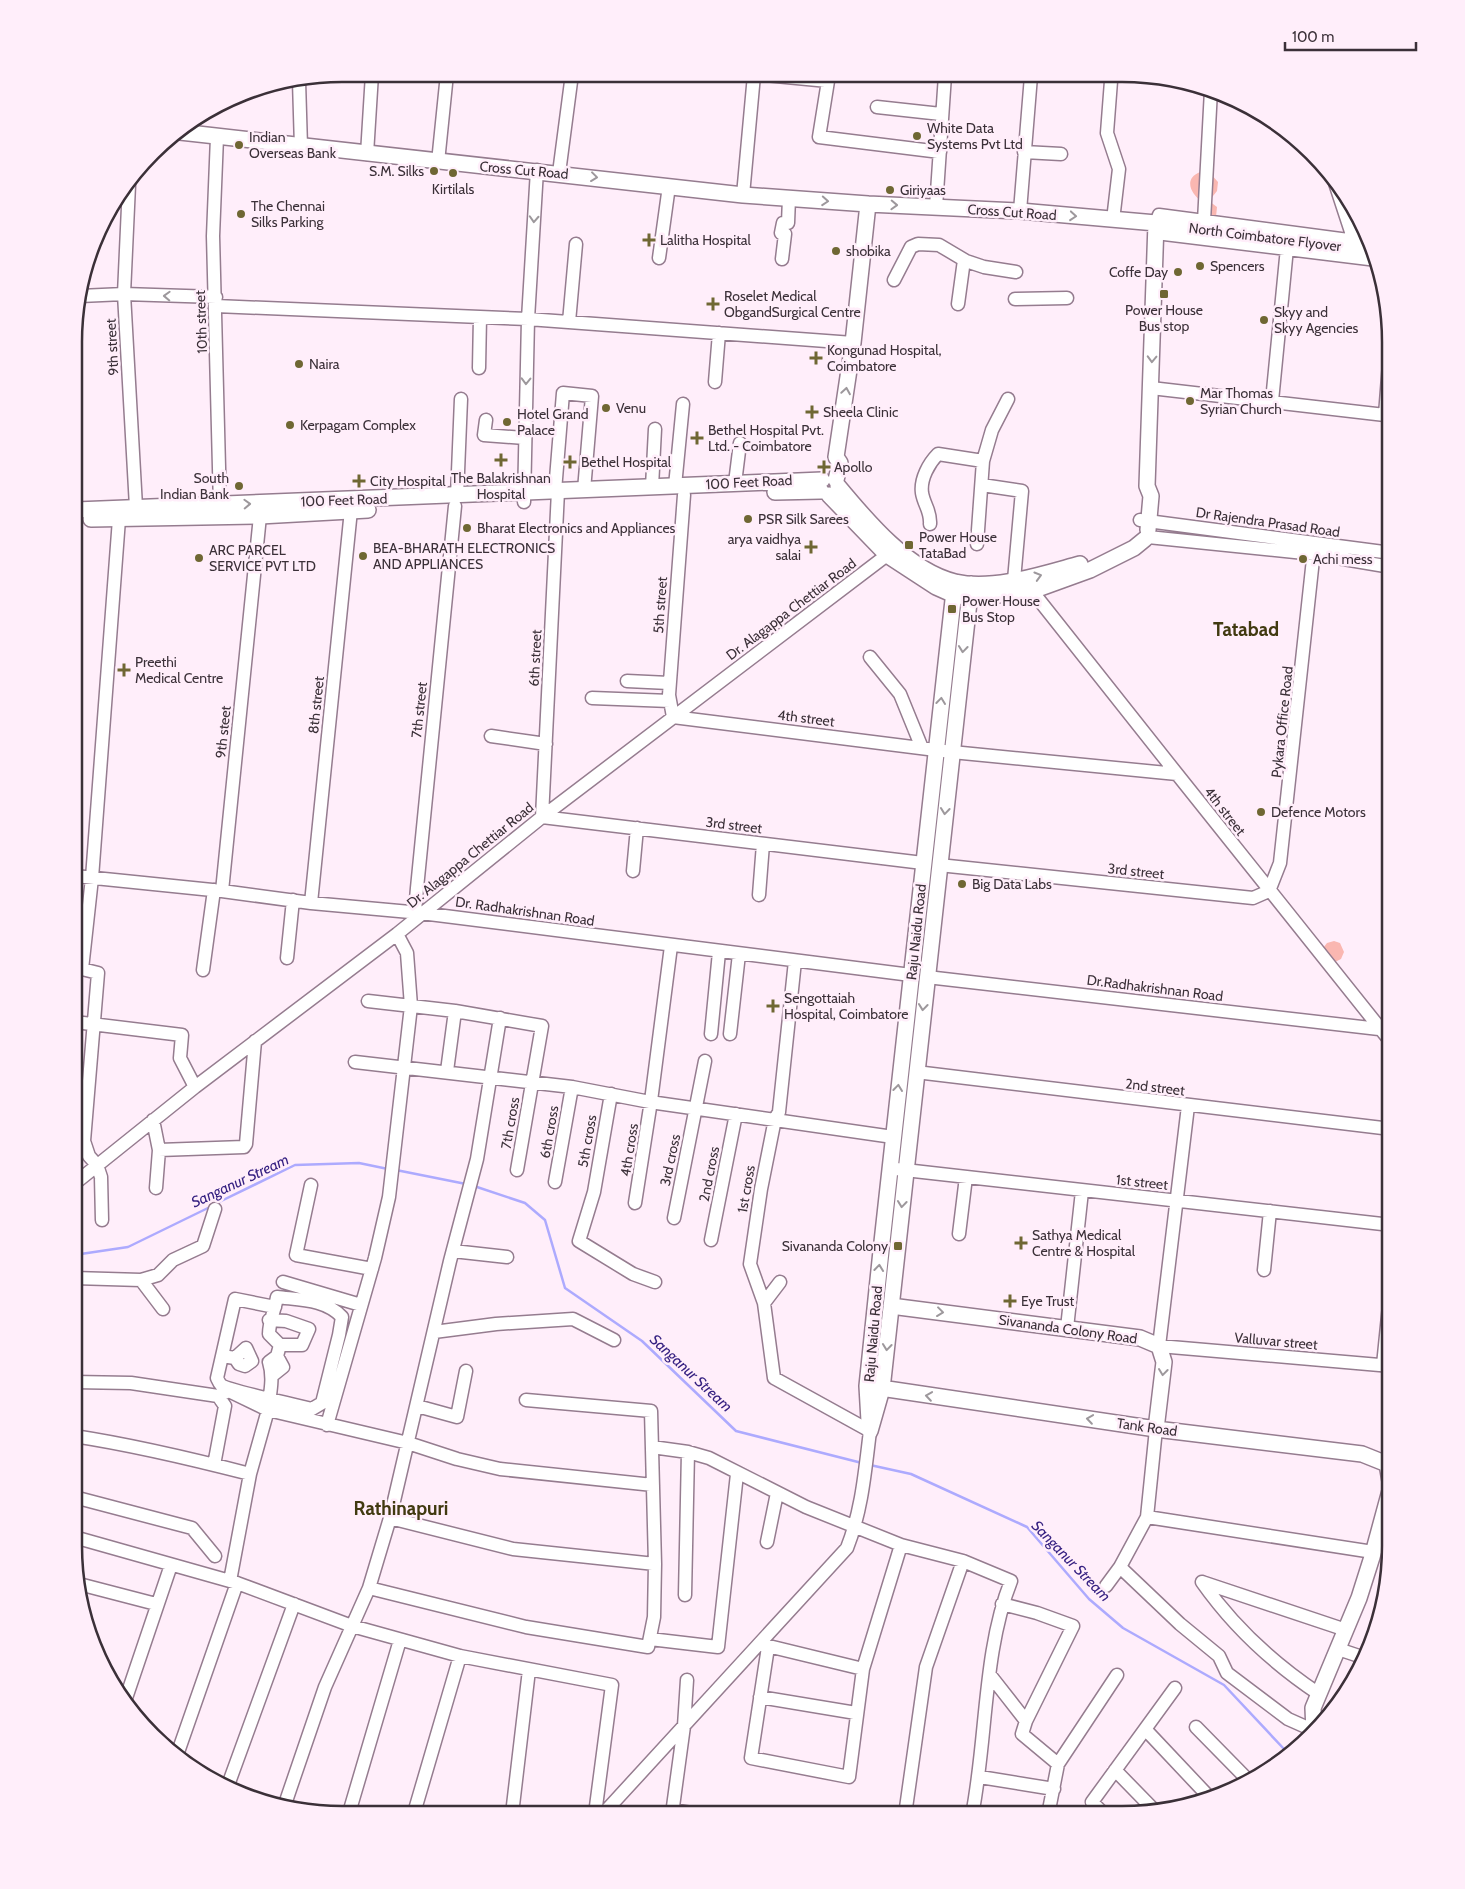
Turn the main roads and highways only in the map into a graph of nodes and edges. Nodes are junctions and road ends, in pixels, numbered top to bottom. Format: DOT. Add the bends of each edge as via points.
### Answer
graph roads {
  1 [pos="188,133"];
  2 [pos="868,204"];
  3 [pos="1156,228"];
  4 [pos="1366,250"];
  5 [pos="829,485"];
  6 [pos="679,490"];
  7 [pos="557,494"];
  8 [pos="456,501"];
  9 [pos="82,510"];
  10 [pos="82,520"];
  11 [pos="1145,530"];
  12 [pos="954,588"];
  13 [pos="970,591"];
  14 [pos="919,976"];
  15 [pos="891,1306"];
  16 [pos="875,1388"];
  17 [pos="1156,1429"];
  18 [pos="870,1431"];
  19 [pos="1382,1462"];
  20 [pos="1382,1520"];
  21 [pos="1314,1722"];
  1 -- 2 [label="main road, Cross Cut Road, one-way" via="743,195"];
  2 -- 3 [label="main road, Cross Cut Road, one-way" via="1020,211 1113,220"];
  5 -- 2 [label="main road, one-way" via="840,463 836,457 853,343"];
  3 -- 4 [label="main road, North Coimbatore Flyover" via="1183,226"];
  3 -- 11 [label="main road, one-way" via="1147,486 1142,495"];
  5 -- 6 [label="main road, 100 Feet Road"];
  5 -- 6 [label="main road, 100 Feet Road" via="735,483"];
  5 -- 12 [label="main road" via="891,543"];
  5 -- 12 [label="main road" via="887,555 936,587"];
  6 -- 7 [label="main road, 100 Feet Road"];
  6 -- 7 [label="main road, 100 Feet Road" via="652,487"];
  7 -- 8 [label="main road, 100 Feet Road"];
  9 -- 8 [label="main road, 100 Feet Road, one-way"];
  8 -- 10 [label="main road, 100 Feet Road" via="260,516"];
  13 -- 11 [label="main road, one-way" via="1028,579 1088,561"];
  11 -- 13 [label="main road" via="1134,548 1090,570 1032,591"];
  12 -- 13 [label="main road"];
  14 -- 12 [label="main road, Raju Naidu Road, one-way" via="928,749"];
  13 -- 14 [label="main road, Raju Naidu Road, one-way" via="939,865"];
  14 -- 15 [label="main road, Raju Naidu Road, one-way" via="916,1072"];
  16 -- 14 [label="main road, Raju Naidu Road, one-way" via="893,1137"];
  15 -- 16 [label="main road, Raju Naidu Road, one-way"];
  15 -- 17 [label="main road, Sivananda Colony Road, one-way" via="1140,1338 1159,1346 1164,1362"];
  17 -- 16 [label="main road, Tank Road, one-way"];
  16 -- 18 [label="main road"];
  17 -- 19 [label="main road, Tank Road" via="1362,1454"];
  20 -- 21 [label="main road" via="1359,1598 1313,1708"];
}
